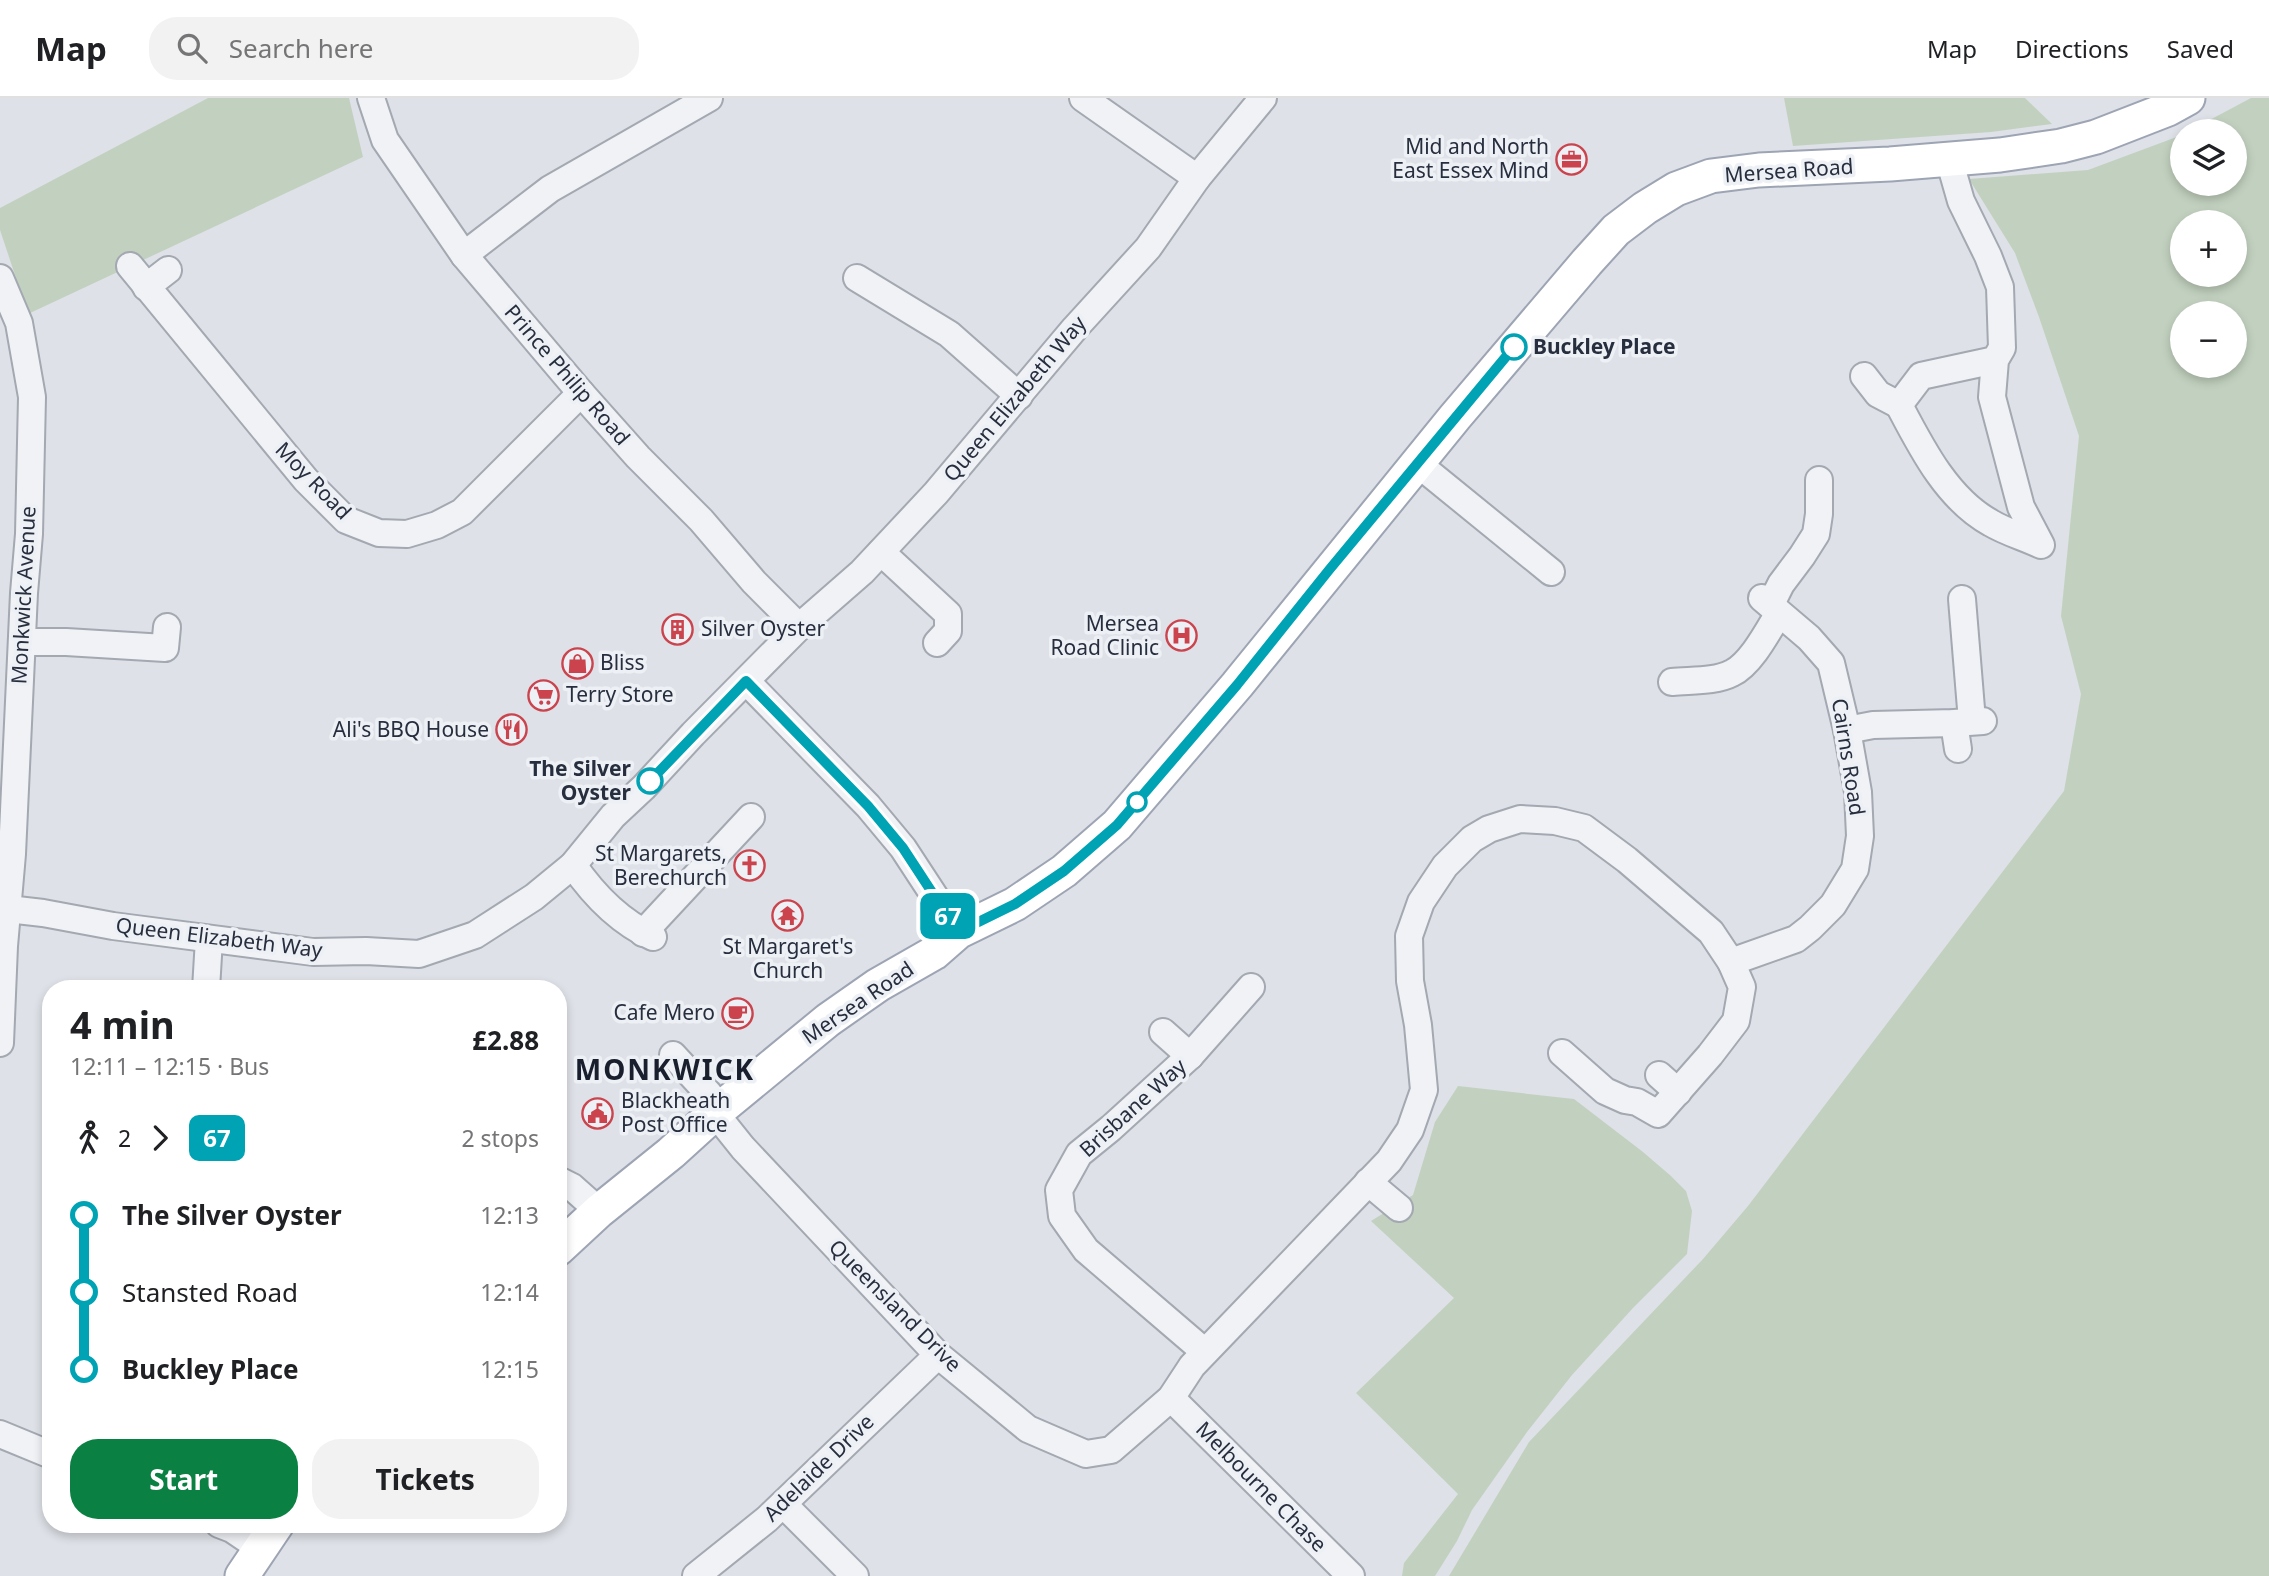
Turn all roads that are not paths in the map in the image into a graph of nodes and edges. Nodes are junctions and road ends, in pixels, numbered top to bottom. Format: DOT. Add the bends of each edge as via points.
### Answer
graph roads {
  1 [pos="371,98"];
  2 [pos="709,98"];
  3 [pos="1083,98"];
  4 [pos="1263,98"];
  5 [pos="2188,98"];
  6 [pos="1949,159"];
  7 [pos="1197,178"];
  8 [pos="464,255"];
  9 [pos="168,270"];
  10 [pos="0,278"];
  11 [pos="857,278"];
  12 [pos="6,308"];
  13 [pos="1995,360"];
  14 [pos="1864,376"];
  15 [pos="581,393"];
  16 [pos="1018,396"];
  17 [pos="1899,405"];
  18 [pos="1417,463"];
  19 [pos="1819,481"];
  20 [pos="881,552"];
  21 [pos="1551,572"];
  22 [pos="1962,599"];
  23 [pos="1771,605"];
  24 [pos="799,627"];
  25 [pos="22,642"];
  26 [pos="937,643"];
  27 [pos="165,648"];
  28 [pos="1672,682"];
  29 [pos="755,691"];
  30 [pos="1847,730"];
  31 [pos="751,817"];
  32 [pos="573,865"];
  33 [pos="8,909"];
  34 [pos="958,932"];
  35 [pos="209,939"];
  36 [pos="1731,962"];
  37 [pos="207,980"];
  38 [pos="1251,987"];
  39 [pos="1163,1032"];
  40 [pos="0,1043"];
  41 [pos="1562,1053"];
  42 [pos="673,1055"];
  43 [pos="1190,1056"];
  44 [pos="715,1113"];
  45 [pos="1368,1182"];
  46 [pos="567,1184"];
  47 [pos="1399,1208"];
  48 [pos="598,1211"];
  49 [pos="567,1240"];
  50 [pos="1205,1352"];
  51 [pos="938,1355"];
  52 [pos="1171,1398"];
  53 [pos="0,1434"];
  54 [pos="42,1451"];
  55 [pos="783,1504"];
  56 [pos="269,1536"];
  57 [pos="242,1576"];
  58 [pos="696,1576"];
  59 [pos="855,1576"];
  60 [pos="1351,1576"];
  1 -- 8 [label="street, Prince Philip Road" via="385,140"];
  2 -- 8 [label="street" via="550,189"];
  3 -- 7 [label="street"];
  4 -- 7 [label="street, Queen Elizabeth Way"];
  5 -- 6 [label="main road, Mersea Road" via="2096,137 2062,146"];
  6 -- 13 [label="street" via="1961,201 2000,287 2002,348"];
  6 -- 18 [label="main road, Mersea Road" via="1759,170 1711,176 1676,189 1616,230"];
  7 -- 16 [label="street, Queen Elizabeth Way" via="1148,248"];
  8 -- 15 [label="street, Prince Philip Road"];
  9 -- 15 [label="street, Moy Road" via="138,276 306,480 346,520 379,533 407,534 462,512"];
  10 -- 12 [label="street, Monkwick Avenue"];
  11 -- 16 [label="street" via="948,334"];
  12 -- 25 [label="street, Monkwick Avenue" via="19,323 32,397"];
  13 -- 17 [label="street" via="1921,376"];
  13 -- 17 [label="street" via="1992,397 2021,507 2040,544 1989,523 1959,499 1920,446"];
  14 -- 17 [label="street" via="1878,394"];
  15 -- 24 [label="street, Prince Philip Road"];
  16 -- 20 [label="street, Queen Elizabeth Way"];
  18 -- 21 [label="street"];
  18 -- 34 [label="main road, Mersea Road" via="1117,825 1045,885"];
  19 -- 23 [label="street" via="1816,534"];
  20 -- 24 [label="street, Queen Elizabeth Way"];
  20 -- 26 [label="street" via="948,614 948,631"];
  22 -- 30 [label="street" via="1967,728 1873,725"];
  23 -- 28 [label="street" via="1753,652 1741,668 1730,675"];
  23 -- 30 [label="street, Cairns Road" via="1831,663"];
  24 -- 29 [label="street, Queen Elizabeth Way"];
  25 -- 27 [label="street"];
  25 -- 33 [label="street, Monkwick Avenue"];
  29 -- 32 [label="street, Queen Elizabeth Way" via="613,816"];
  29 -- 34 [label="street" via="868,806 903,848"];
  30 -- 36 [label="street, Cairns Road" via="1858,793 1860,836 1855,869 1833,905 1796,939"];
  31 -- 32 [label="street" via="648,935 587,887"];
  32 -- 35 [label="street, Queen Elizabeth Way" via="475,935 419,954 313,952"];
  33 -- 35 [label="street, Queen Elizabeth Way"];
  33 -- 40 [label="street, Monkwick Avenue"];
  34 -- 44 [label="main road, Mersea Road" via="934,953 828,1020"];
  35 -- 37 [label="street"];
  36 -- 41 [label="street, Queensland Drive" via="1742,988 1736,1021 1668,1084 1658,1114 1605,1091"];
  36 -- 45 [label="street, Queensland Drive" via="1711,932 1584,828 1520,818 1472,839 1445,866 1421,902 1409,936 1424,1090 1410,1130"];
  38 -- 43 [label="street, Brisbane Way"];
  39 -- 43 [label="street"];
  42 -- 44 [label="street, Queensland Drive" via="709,1094"];
  43 -- 50 [label="street, Brisbane Way" via="1079,1154 1059,1190 1062,1216 1086,1250"];
  44 -- 48 [label="main road, Mersea Road"];
  44 -- 51 [label="street, Queensland Drive"];
  45 -- 47 [label="street"];
  45 -- 50 [label="street, Queensland Drive"];
  46 -- 48 [label="street"];
  48 -- 49 [label="main road, Mersea Road"];
  50 -- 52 [label="street, Queensland Drive"];
  51 -- 52 [label="street, Queensland Drive" via="1028,1429 1086,1454 1111,1450"];
  51 -- 55 [label="street, Adelaide Drive"];
  52 -- 60 [label="street, Melbourne Chase"];
  53 -- 54 [label="street"];
  55 -- 58 [label="street, Adelaide Drive"];
  55 -- 59 [label="street"];
  56 -- 57 [label="main road"];
}
